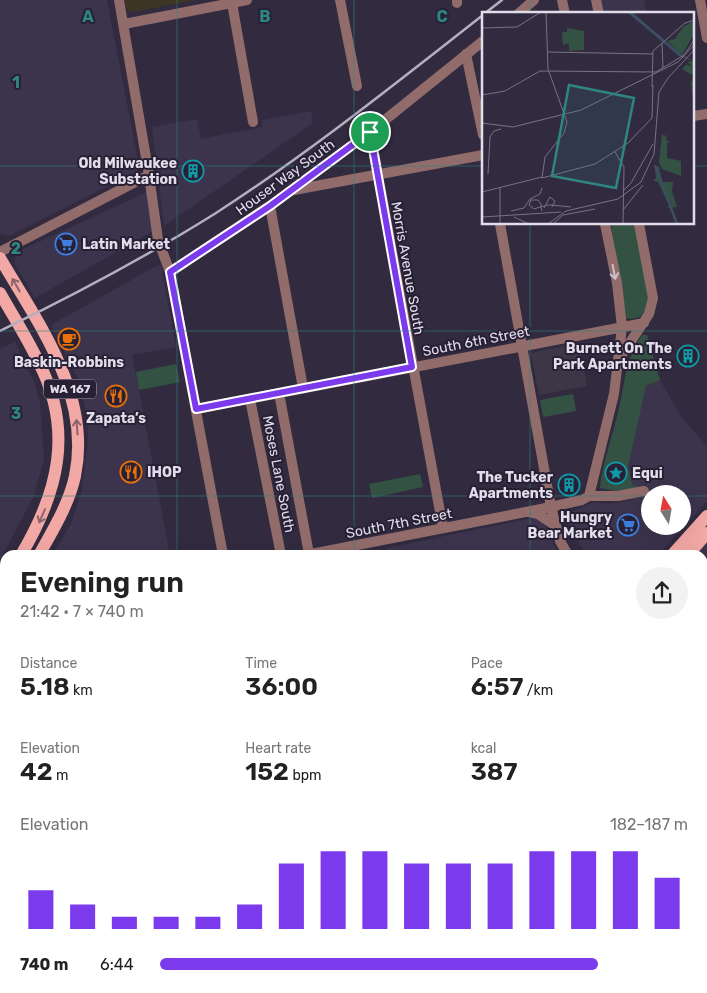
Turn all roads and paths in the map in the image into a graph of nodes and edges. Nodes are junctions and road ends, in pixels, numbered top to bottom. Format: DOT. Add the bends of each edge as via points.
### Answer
graph roads {
  1 [pos="247,0"];
  2 [pos="340,0"];
  3 [pos="534,0"];
  4 [pos="700,0"];
  5 [pos="120,3"];
  6 [pos="232,3"];
  7 [pos="520,12"];
  8 [pos="136,22"];
  9 [pos="124,24"];
  10 [pos="707,38"];
  11 [pos="482,42"];
  12 [pos="466,54"];
  13 [pos="356,86"];
  14 [pos="707,114"];
  15 [pos="694,116"];
  16 [pos="253,122"];
  17 [pos="482,130"];
  18 [pos="370,132"];
  19 [pos="482,155"];
  20 [pos="377,174"];
  21 [pos="149,175"];
  22 [pos="290,191"];
  23 [pos="270,206"];
  24 [pos="500,225"];
  25 [pos="605,225"];
  26 [pos="639,225"];
  27 [pos="0,252"];
  28 [pos="0,258"];
  29 [pos="170,272"];
  30 [pos="0,293"];
  31 [pos="644,323"];
  32 [pos="622,327"];
  33 [pos="521,346"];
  34 [pos="619,360"];
  35 [pos="412,367"];
  36 [pos="303,388"];
  37 [pos="279,393"];
  38 [pos="250,399"];
  39 [pos="196,409"];
  40 [pos="641,492"];
  41 [pos="588,496"];
  42 [pos="551,507"];
  43 [pos="525,512"];
  44 [pos="707,516"];
  45 [pos="556,526"];
  46 [pos="443,528"];
  47 [pos="707,533"];
  48 [pos="24,550"];
  49 [pos="42,550"];
  50 [pos="222,550"];
  51 [pos="279,550"];
  52 [pos="307,550"];
  53 [pos="333,550"];
  54 [pos="565,550"];
  55 [pos="676,550"];
  56 [pos="692,550"];
  1 -- 6 [label="street"];
  2 -- 13 [label="street"];
  3 -- 7 [label="street"];
  4 -- 10 [label="street"];
  5 -- 8 [label="street"];
  5 -- 9 [label="street"];
  6 -- 8 [label="street"];
  6 -- 16 [label="street"];
  8 -- 9 [label="street"];
  9 -- 21 [label="street"];
  11 -- 12 [label="street, Houser Way South"];
  12 -- 17 [label="street"];
  12 -- 18 [label="street, Houser Way South"];
  14 -- 15 [label="street"];
  18 -- 20 [label="street, Morris Avenue South"];
  18 -- 22 [label="street, Houser Way South"];
  19 -- 20 [label="street"];
  20 -- 22 [label="street"];
  20 -- 35 [label="street, Morris Avenue South"];
  21 -- 27 [label="street"];
  21 -- 29 [label="street" via="158,240"];
  22 -- 23 [label="street, Houser Way South"];
  23 -- 29 [label="street, Houser Way South"];
  23 -- 36 [label="street"];
  24 -- 33 [label="street"];
  25 -- 32 [label="street, one-way"];
  26 -- 31 [label="street" via="652,298"];
  49 -- 28 [label="main road, WA 167, one-way" via="65,507 76,475 76,416 62,369"];
  29 -- 39 [label="street"];
  30 -- 48 [label="main road, WA 167, one-way" via="46,379 52,396 58,439 54,482 43,513"];
  31 -- 32 [label="street, South 6th Street"];
  31 -- 34 [label="street"];
  32 -- 33 [label="street, South 6th Street"];
  32 -- 34 [label="street"];
  33 -- 35 [label="street, South 6th Street"];
  33 -- 42 [label="street"];
  34 -- 41 [label="street" via="614,394"];
  35 -- 36 [label="street, South 6th Street"];
  35 -- 46 [label="street, Morris Avenue South"];
  36 -- 37 [label="street, South 6th Street"];
  37 -- 38 [label="street, South 6th Street"];
  37 -- 52 [label="street"];
  38 -- 39 [label="street, South 6th Street"];
  38 -- 51 [label="street, Moses Lane South"];
  39 -- 50 [label="street"];
  40 -- 41 [label="street, South 7th Street"];
  41 -- 42 [label="street, South 7th Street"];
  42 -- 43 [label="street, South 7th Street"];
  42 -- 45 [label="street"];
  43 -- 45 [label="street" via="538,514"];
  43 -- 46 [label="street, South 7th Street"];
  44 -- 55 [label="main road"];
  45 -- 54 [label="street"];
  46 -- 53 [label="street, South 7th Street"];
  47 -- 56 [label="main road"];
}
